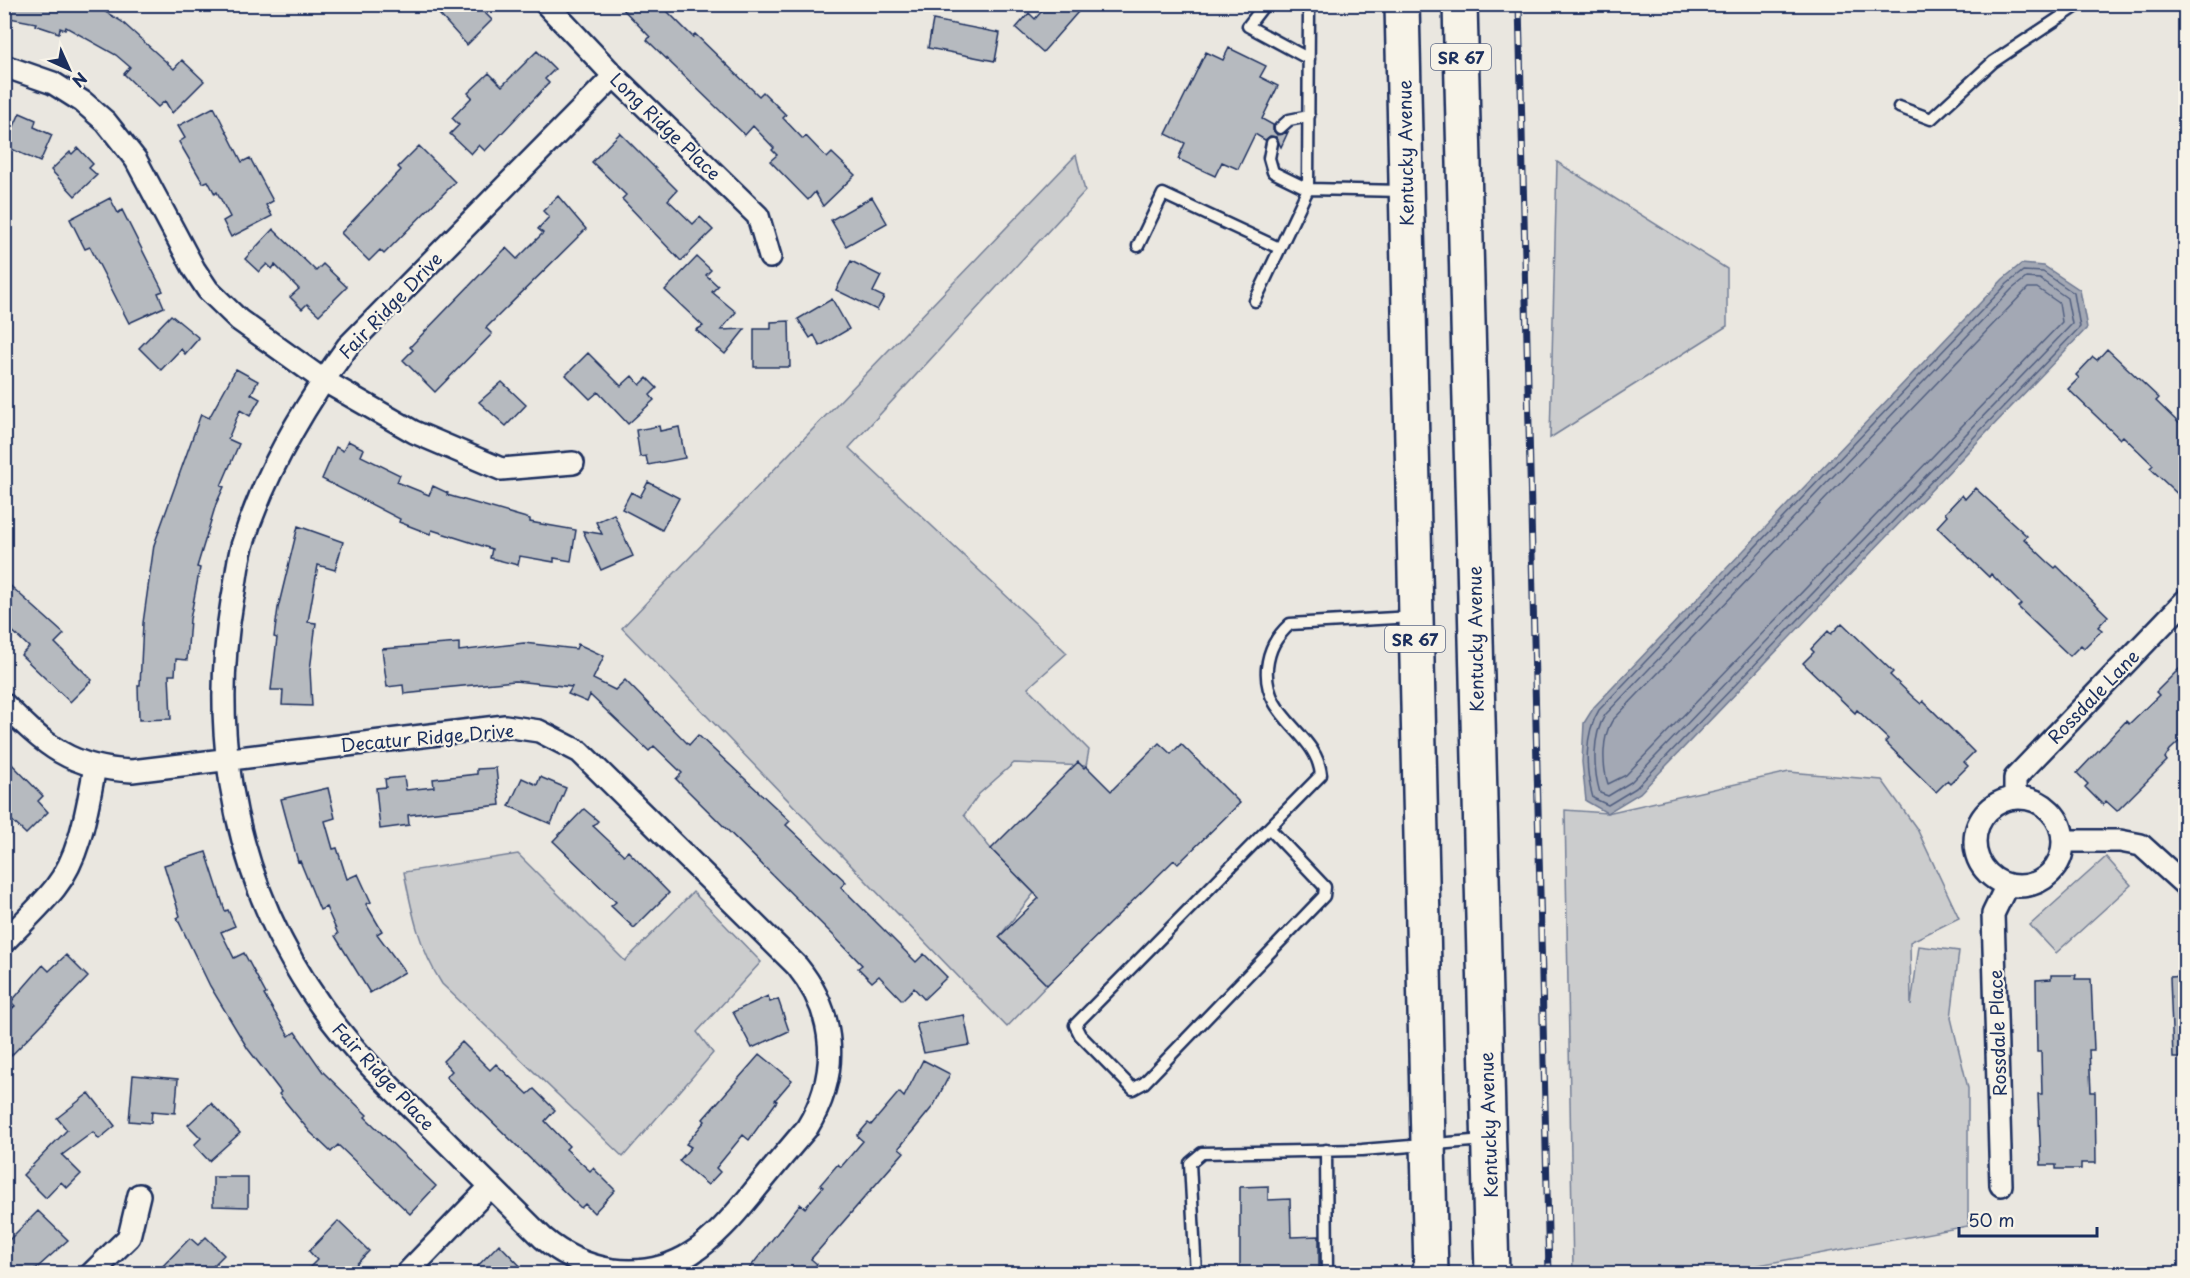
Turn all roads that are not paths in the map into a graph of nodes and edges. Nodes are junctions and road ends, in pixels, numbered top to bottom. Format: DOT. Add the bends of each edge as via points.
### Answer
graph roads {
  1 [pos="546,4"];
  2 [pos="1265,4"];
  3 [pos="1309,4"];
  4 [pos="1402,4"];
  5 [pos="1460,4"];
  6 [pos="2080,4"];
  7 [pos="1309,59"];
  8 [pos="4,66"];
  9 [pos="614,76"];
  10 [pos="1899,106"];
  11 [pos="1309,117"];
  12 [pos="1280,128"];
  13 [pos="1272,143"];
  14 [pos="1308,189"];
  15 [pos="1406,191"];
  16 [pos="1138,246"];
  17 [pos="1279,248"];
  18 [pos="770,257"];
  19 [pos="1255,301"];
  20 [pos="323,380"];
  21 [pos="573,462"];
  22 [pos="2186,600"];
  23 [pos="1415,617"];
  24 [pos="4,704"];
  25 [pos="226,759"];
  26 [pos="95,767"];
  27 [pos="2015,798"];
  28 [pos="1269,828"];
  29 [pos="2063,841"];
  30 [pos="2183,883"];
  31 [pos="2007,885"];
  32 [pos="4,942"];
  33 [pos="1488,1140"];
  34 [pos="1428,1143"];
  35 [pos="1326,1150"];
  36 [pos="2001,1185"];
  37 [pos="491,1186"];
  38 [pos="140,1195"];
  39 [pos="634,1271"];
  40 [pos="91,1274"];
  41 [pos="406,1274"];
  42 [pos="1196,1274"];
  43 [pos="1327,1274"];
  44 [pos="1431,1274"];
  45 [pos="1492,1274"];
  1 -- 9 [label="street, Long Ridge Place"];
  2 -- 7 [label="lane" via="1248,26"];
  3 -- 7 [label="lane"];
  4 -- 15 [label="main road, Kentucky Avenue / SR 67"];
  5 -- 33 [label="main road, Kentucky Avenue / SR 67"];
  6 -- 10 [label="lane" via="1993,62 1931,119"];
  7 -- 11 [label="lane"];
  8 -- 20 [label="street" via="53,83 106,122 136,160 208,290 239,320"];
  9 -- 18 [label="street, Long Ridge Place" via="758,216"];
  9 -- 20 [label="street, Fair Ridge Drive" via="348,346"];
  11 -- 12 [label="lane" via="1289,120"];
  11 -- 14 [label="lane"];
  13 -- 14 [label="lane" via="1269,158 1273,172"];
  14 -- 15 [label="lane"];
  14 -- 17 [label="lane"];
  15 -- 23 [label="main road, Kentucky Avenue / SR 67"];
  16 -- 17 [label="lane" via="1163,194"];
  17 -- 19 [label="lane"];
  20 -- 21 [label="street" via="414,432 501,469"];
  20 -- 25 [label="street, Fair Ridge Drive" via="281,451 242,547 225,648"];
  22 -- 27 [label="street, Rossdale Lane" via="2015,778"];
  23 -- 28 [label="lane" via="1290,624 1276,637 1268,660 1266,685 1279,712 1319,759 1321,775"];
  23 -- 34 [label="main road, Kentucky Avenue / SR 67"];
  24 -- 26 [label="street, Decatur Ridge Drive" via="49,747"];
  25 -- 26 [label="street, Decatur Ridge Drive" via="132,771"];
  25 -- 37 [label="street, Fair Ridge Place" via="246,855 296,969 361,1057"];
  25 -- 39 [label="street, Decatur Ridge Drive" via="505,726 539,731 560,740 591,762 806,977 825,1014 831,1042 831,1070 816,1113 708,1243 673,1263"];
  26 -- 32 [label="street" via="83,829 71,861 54,890"];
  27 -- 29 [label="street" via="2029,799 2048,809 2061,827"];
  27 -- 31 [label="street" via="1990,808 1981,819 1974,845 1984,870"];
  28 -- 28 [label="lane" via="1075,1025 1080,1035 1133,1089 1144,1083 1324,896 1325,887"];
  29 -- 30 [label="street" via="2141,845"];
  29 -- 31 [label="street" via="2061,855 2046,877 2034,883"];
  31 -- 36 [label="street, Rossdale Place" via="1993,914"];
  33 -- 34 [label="lane"];
  33 -- 45 [label="main road, Kentucky Avenue / SR 67"];
  34 -- 35 [label="lane"];
  34 -- 44 [label="main road, Kentucky Avenue / SR 67"];
  35 -- 42 [label="lane" via="1196,1156 1191,1163"];
  35 -- 43 [label="lane"];
  37 -- 39 [label="street, Fair Ridge Place" via="564,1254 598,1268"];
  37 -- 41 [label="street"];
  38 -- 40 [label="street" via="129,1237"];
}
